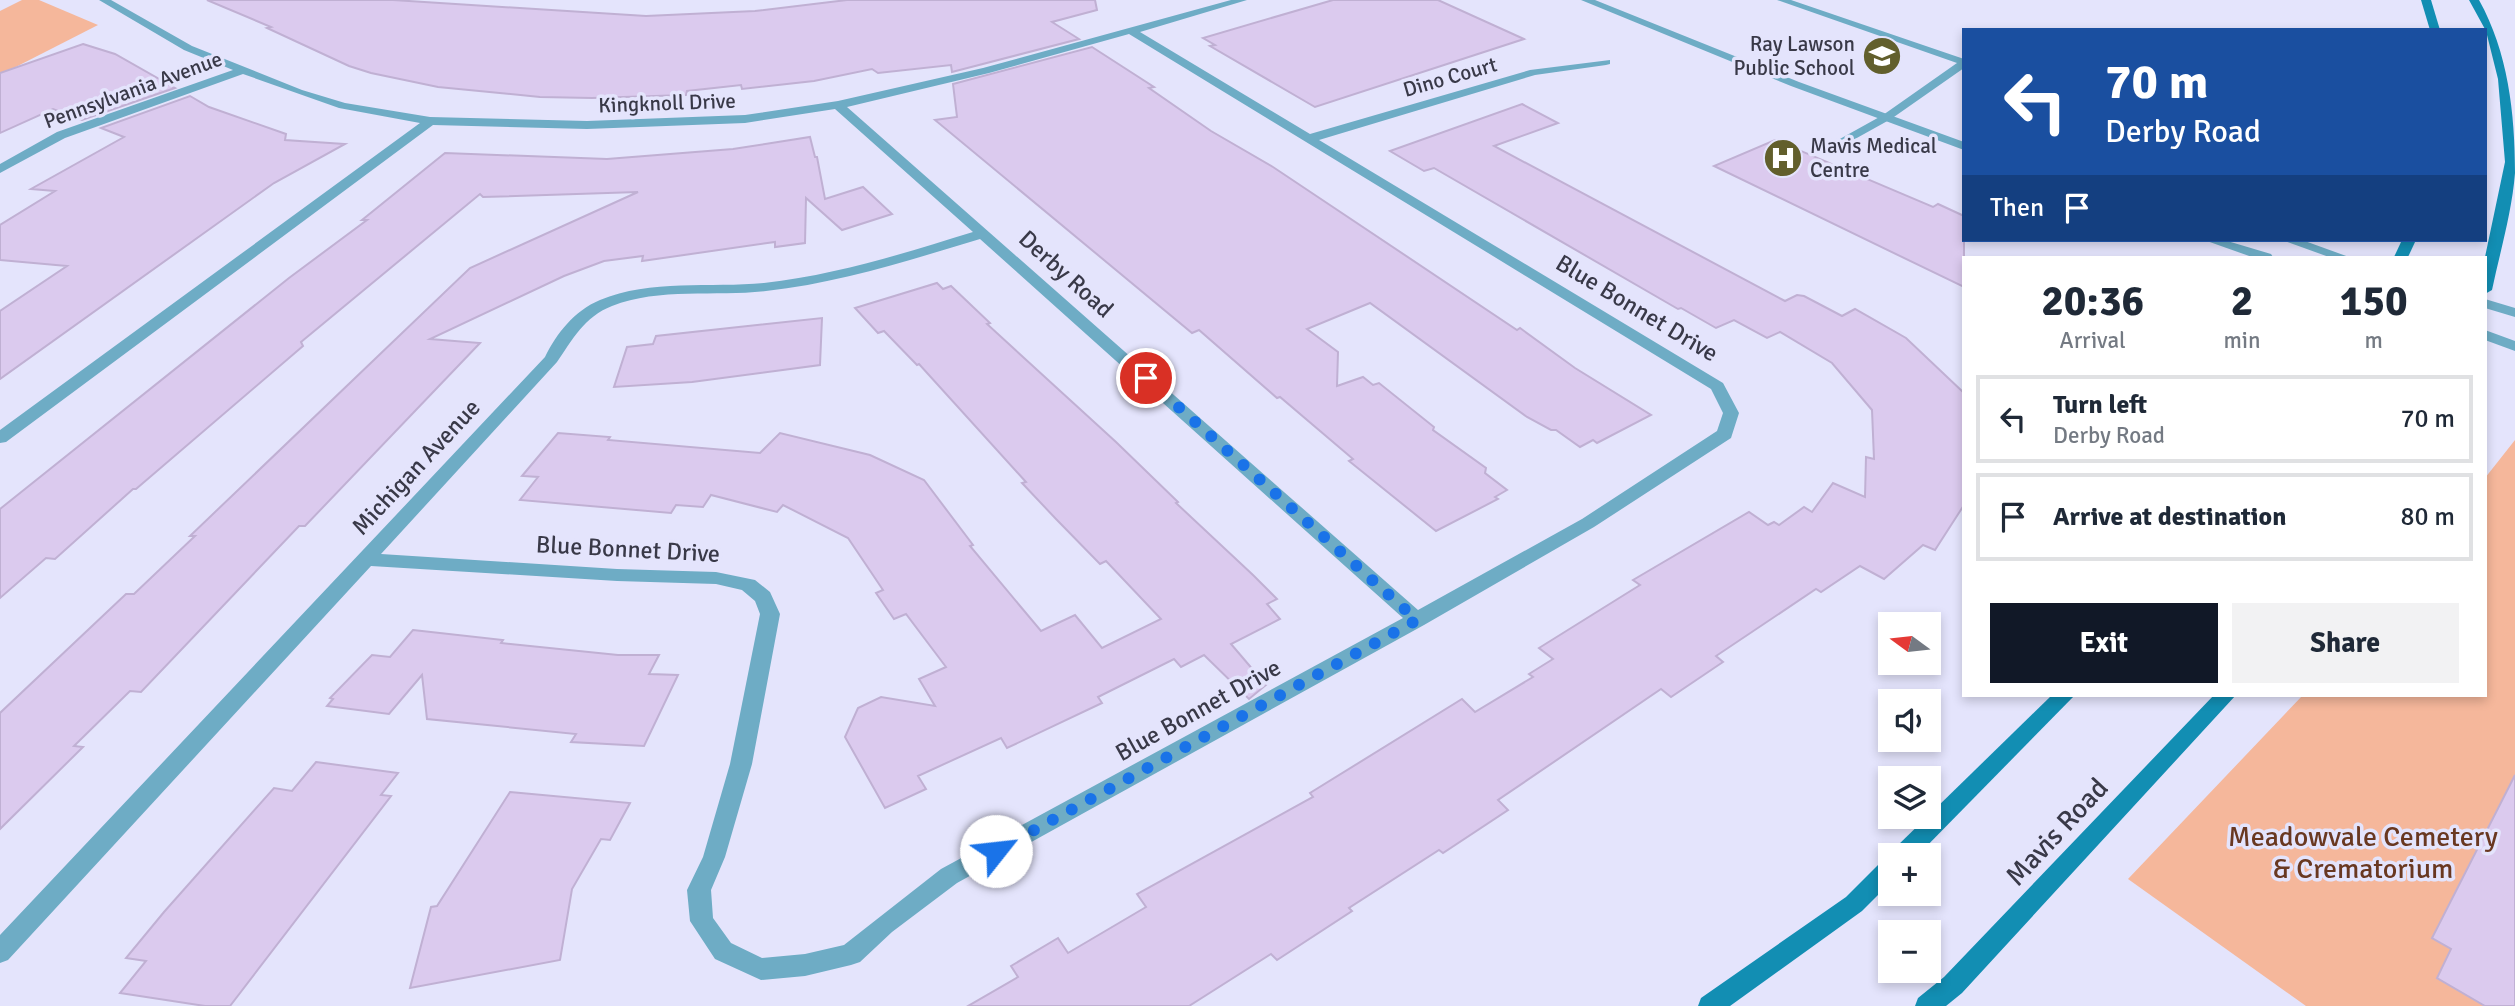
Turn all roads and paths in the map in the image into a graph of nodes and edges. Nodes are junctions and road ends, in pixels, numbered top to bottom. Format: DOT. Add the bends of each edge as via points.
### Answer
graph roads {
  1 [pos="104,0"];
  2 [pos="1242,0"];
  3 [pos="1586,0"];
  4 [pos="1782,0"];
  5 [pos="2426,0"];
  6 [pos="2474,0"];
  7 [pos="2434,28"];
  8 [pos="1131,30"];
  9 [pos="1962,61"];
  10 [pos="1606,62"];
  11 [pos="1962,63"];
  12 [pos="243,70"];
  13 [pos="838,105"];
  14 [pos="1887,117"];
  15 [pos="430,121"];
  16 [pos="1308,139"];
  17 [pos="1842,142"];
  18 [pos="1962,145"];
  19 [pos="0,169"];
  20 [pos="984,233"];
  21 [pos="2217,242"];
  22 [pos="2294,242"];
  23 [pos="2263,256"];
  24 [pos="2339,256"];
  25 [pos="2487,280"];
  26 [pos="2487,304"];
  27 [pos="2515,313"];
  28 [pos="2487,336"];
  29 [pos="2515,346"];
  30 [pos="0,438"];
  31 [pos="365,559"];
  32 [pos="1417,620"];
  33 [pos="2063,697"];
  34 [pos="2224,697"];
  35 [pos="1915,843"];
  36 [pos="1878,880"];
  37 [pos="0,952"];
  38 [pos="1710,1006"];
  39 [pos="1927,1006"];
  1 -- 12 [label="street, Kingknoll Drive" via="188,48"];
  2 -- 8 [label="street, Kingknoll Drive"];
  3 -- 14 [label="street"];
  4 -- 9 [label="lane"];
  5 -- 7 [label="main road"];
  6 -- 25 [label="main road" via="2491,31 2504,79 2511,162"];
  8 -- 13 [label="street, Kingknoll Drive"];
  8 -- 16 [label="street, Blue Bonnet Drive"];
  10 -- 16 [label="street, Dino Court" via="1535,72"];
  11 -- 14 [label="lane"];
  12 -- 15 [label="street, Kingknoll Drive" via="343,106"];
  12 -- 19 [label="street, Pennsylvania Avenue" via="61,135"];
  13 -- 15 [label="street, Kingknoll Drive" via="683,123"];
  13 -- 20 [label="street, Derby Road"];
  14 -- 17 [label="lane"];
  14 -- 18 [label="street"];
  15 -- 30 [label="street"];
  16 -- 32 [label="street, Blue Bonnet Drive" via="1717,386 1731,413 1725,434 1702,450 1588,523"];
  20 -- 31 [label="street, Michigan Avenue" via="838,276 608,302 582,316 562,338 552,359"];
  20 -- 32 [label="street, Derby Road"];
  21 -- 23 [label="street"];
  22 -- 24 [label="street"];
  26 -- 27 [label="street"];
  28 -- 29 [label="street"];
  31 -- 32 [label="street, Blue Bonnet Drive" via="716,578 748,585 763,597 770,614 741,765 699,890 702,921 723,951 761,969 851,954 949,876"];
  31 -- 37 [label="street, Michigan Avenue"];
  33 -- 35 [label="main road"];
  34 -- 39 [label="main road, Mavis Road" via="1953,985"];
  36 -- 38 [label="main road" via="1854,904"];
}
